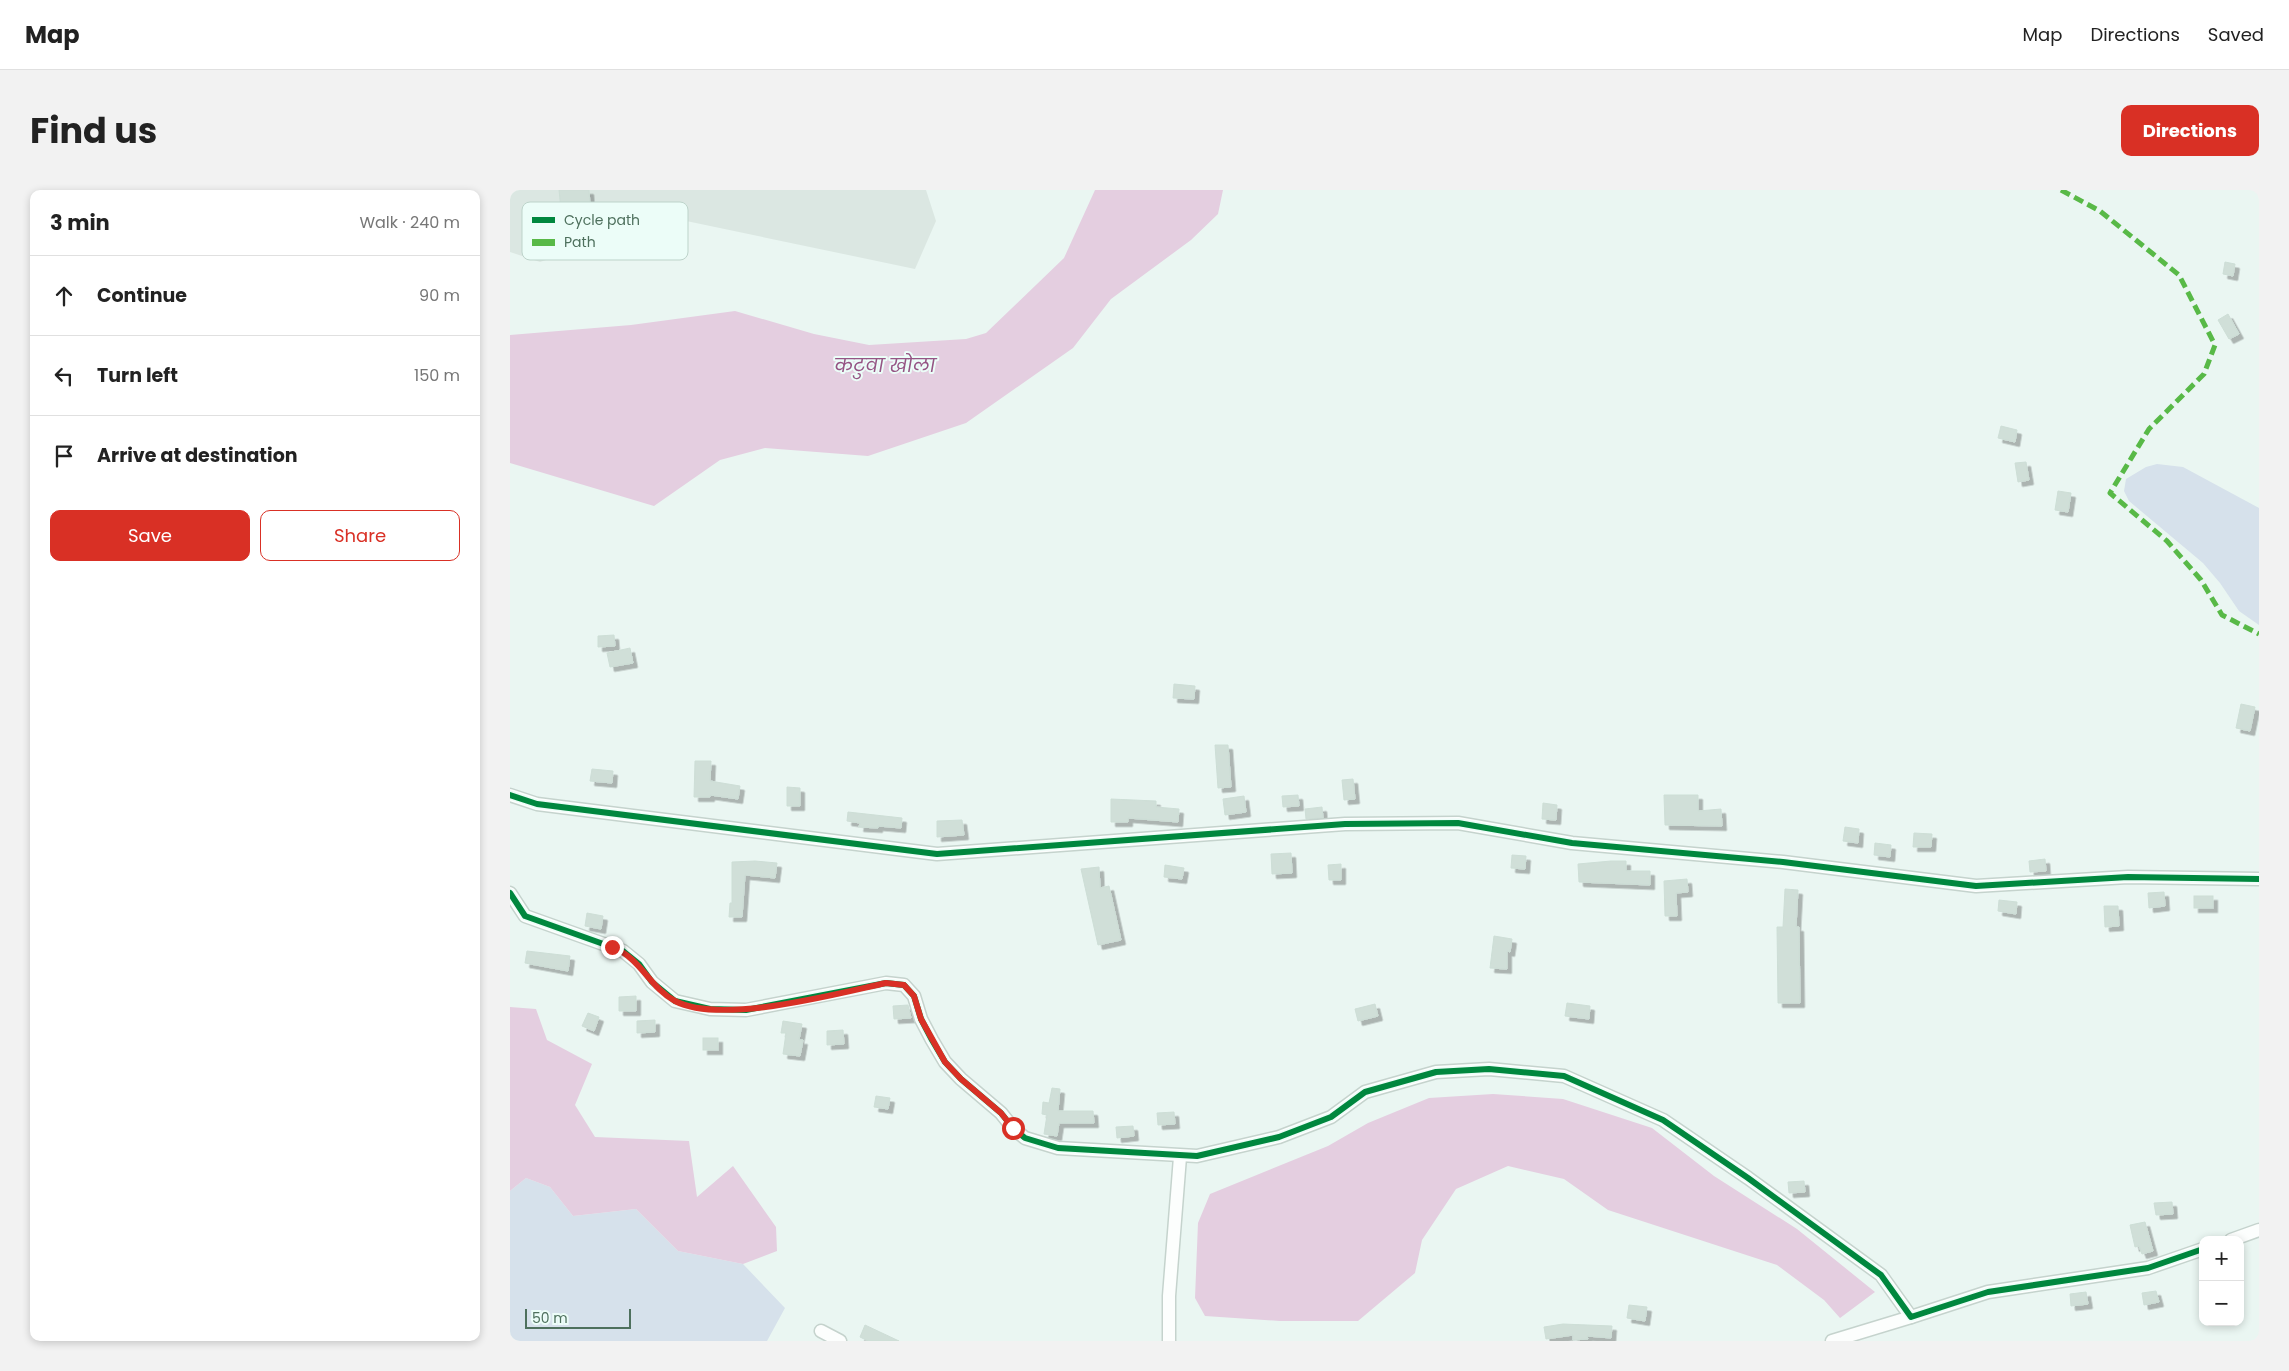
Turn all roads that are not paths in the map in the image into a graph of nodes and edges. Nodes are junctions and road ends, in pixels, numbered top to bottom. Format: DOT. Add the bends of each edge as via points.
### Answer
graph roads {
  1 [pos="510,795"];
  2 [pos="2259,879"];
  3 [pos="510,893"];
  4 [pos="1180,1157"];
  5 [pos="2259,1230"];
  6 [pos="2242,1236"];
  7 [pos="2199,1250"];
  8 [pos="1911,1317"];
  9 [pos="821,1331"];
  10 [pos="840,1341"];
  11 [pos="1169,1341"];
  12 [pos="1832,1341"];
  1 -- 2 [label="street" via="537,804 937,854 1345,824 1458,823 1572,843 1783,862 1976,886 2128,876"];
  3 -- 4 [label="street" via="525,916 623,951 675,1001 710,1009 746,1010 886,983 904,985 914,996 921,1019 945,1062 1025,1138 1058,1148"];
  4 -- 8 [label="street" via="1197,1156 1279,1136 1331,1117 1365,1092 1436,1072 1489,1069 1564,1076 1663,1120 1748,1178 1881,1275"];
  4 -- 11 [label="street" via="1168,1296"];
  5 -- 6 [label="street"];
  7 -- 8 [label="street" via="2148,1268 1988,1292"];
  8 -- 12 [label="street"];
  9 -- 10 [label="street"];
}
